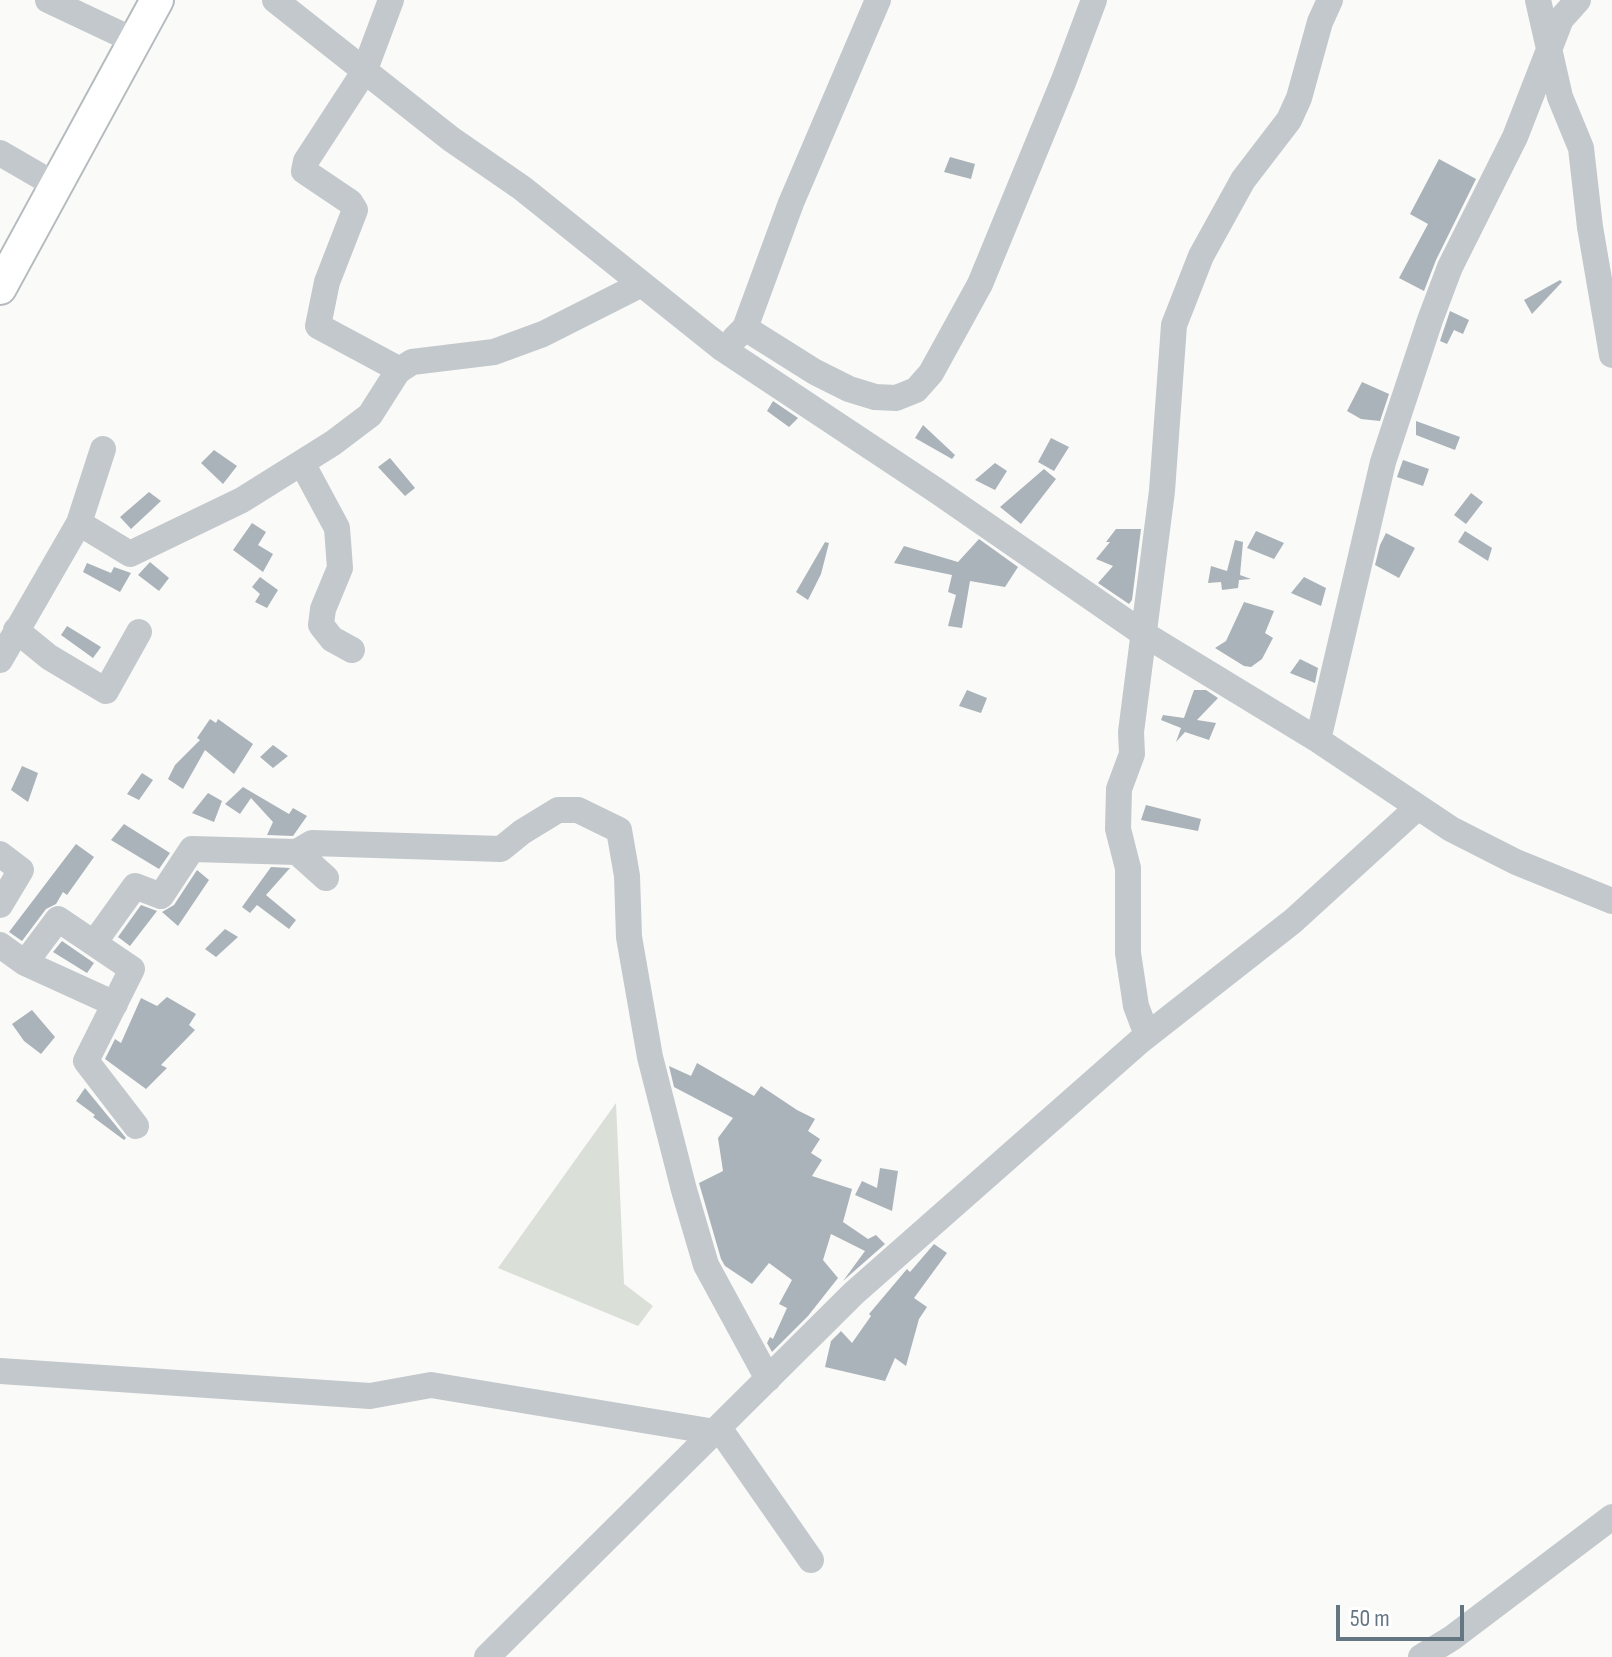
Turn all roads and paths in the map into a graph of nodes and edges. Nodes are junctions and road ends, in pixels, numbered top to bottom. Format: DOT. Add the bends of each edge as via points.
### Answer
graph roads {
  1 [pos="48,0"];
  2 [pos="157,0"];
  3 [pos="275,0"];
  4 [pos="391,0"];
  5 [pos="878,0"];
  6 [pos="1094,0"];
  7 [pos="1330,0"];
  8 [pos="1538,0"];
  9 [pos="1578,0"];
  10 [pos="135,41"];
  11 [pos="1549,46"];
  12 [pos="364,72"];
  13 [pos="0,153"];
  14 [pos="57,186"];
  15 [pos="642,284"];
  16 [pos="0,288"];
  17 [pos="1608,304"];
  18 [pos="745,328"];
  19 [pos="723,349"];
  20 [pos="1612,355"];
  21 [pos="400,370"];
  22 [pos="103,449"];
  23 [pos="302,463"];
  24 [pos="79,523"];
  25 [pos="16,630"];
  26 [pos="139,632"];
  27 [pos="1144,634"];
  28 [pos="352,650"];
  29 [pos="0,660"];
  30 [pos="1318,740"];
  31 [pos="1418,807"];
  32 [pos="297,852"];
  33 [pos="0,854"];
  34 [pos="326,878"];
  35 [pos="1612,901"];
  36 [pos="0,905"];
  37 [pos="94,943"];
  38 [pos="0,945"];
  39 [pos="25,963"];
  40 [pos="115,1004"];
  41 [pos="1147,1035"];
  42 [pos="136,1126"];
  43 [pos="0,1371"];
  44 [pos="768,1379"];
  45 [pos="717,1430"];
  46 [pos="1612,1517"];
  47 [pos="811,1560"];
  48 [pos="487,1657"];
  49 [pos="1421,1657"];
  1 -- 10 [label="street"];
  2 -- 10 [label="main road"];
  3 -- 12 [label="street"];
  4 -- 12 [label="street"];
  5 -- 18 [label="street" via="796,189"];
  6 -- 18 [label="street" via="980,284 931,373 916,390 896,398 849,389"];
  7 -- 27 [label="street" via="1289,120 1243,180 1201,256 1174,325 1162,491"];
  8 -- 11 [label="street"];
  9 -- 11 [label="street" via="1561,19"];
  10 -- 14 [label="main road"];
  11 -- 17 [label="street" via="1560,97 1581,148 1590,227"];
  11 -- 30 [label="street" via="1515,137 1450,267 1406,390 1383,462"];
  12 -- 15 [label="street"];
  12 -- 21 [label="street" via="304,171 355,210 327,282 318,326"];
  13 -- 14 [label="street"];
  14 -- 16 [label="main road"];
  15 -- 19 [label="street"];
  15 -- 21 [label="street" via="543,334 494,352 417,360"];
  17 -- 20 [label="street"];
  18 -- 19 [label="street"];
  19 -- 27 [label="street"];
  21 -- 23 [label="street" via="370,415"];
  22 -- 24 [label="street"];
  23 -- 24 [label="street" via="242,500 130,554"];
  23 -- 28 [label="street" via="337,528 340,568 321,625"];
  24 -- 25 [label="street"];
  25 -- 26 [label="street" via="106,691"];
  25 -- 29 [label="street"];
  27 -- 30 [label="street"];
  27 -- 41 [label="street" via="1132,754 1119,789 1118,829 1128,868 1131,975"];
  30 -- 31 [label="street"];
  31 -- 35 [label="street" via="1516,862"];
  31 -- 41 [label="street" via="1293,921"];
  32 -- 34 [label="street"];
  32 -- 37 [label="street" via="192,849 161,896 135,886"];
  32 -- 44 [label="street" via="312,843 501,849 558,810 578,810 619,830 629,937 650,1057 684,1190 706,1265"];
  33 -- 36 [label="street" via="21,870"];
  37 -- 39 [label="street" via="58,919"];
  37 -- 40 [label="street" via="132,969"];
  38 -- 39 [label="street"];
  39 -- 40 [label="street"];
  40 -- 42 [label="street" via="86,1061"];
  41 -- 44 [label="street" via="854,1293"];
  43 -- 45 [label="street" via="370,1396 431,1385"];
  44 -- 45 [label="street"];
  45 -- 47 [label="street"];
  45 -- 48 [label="street"];
  46 -- 49 [label="street"];
}
